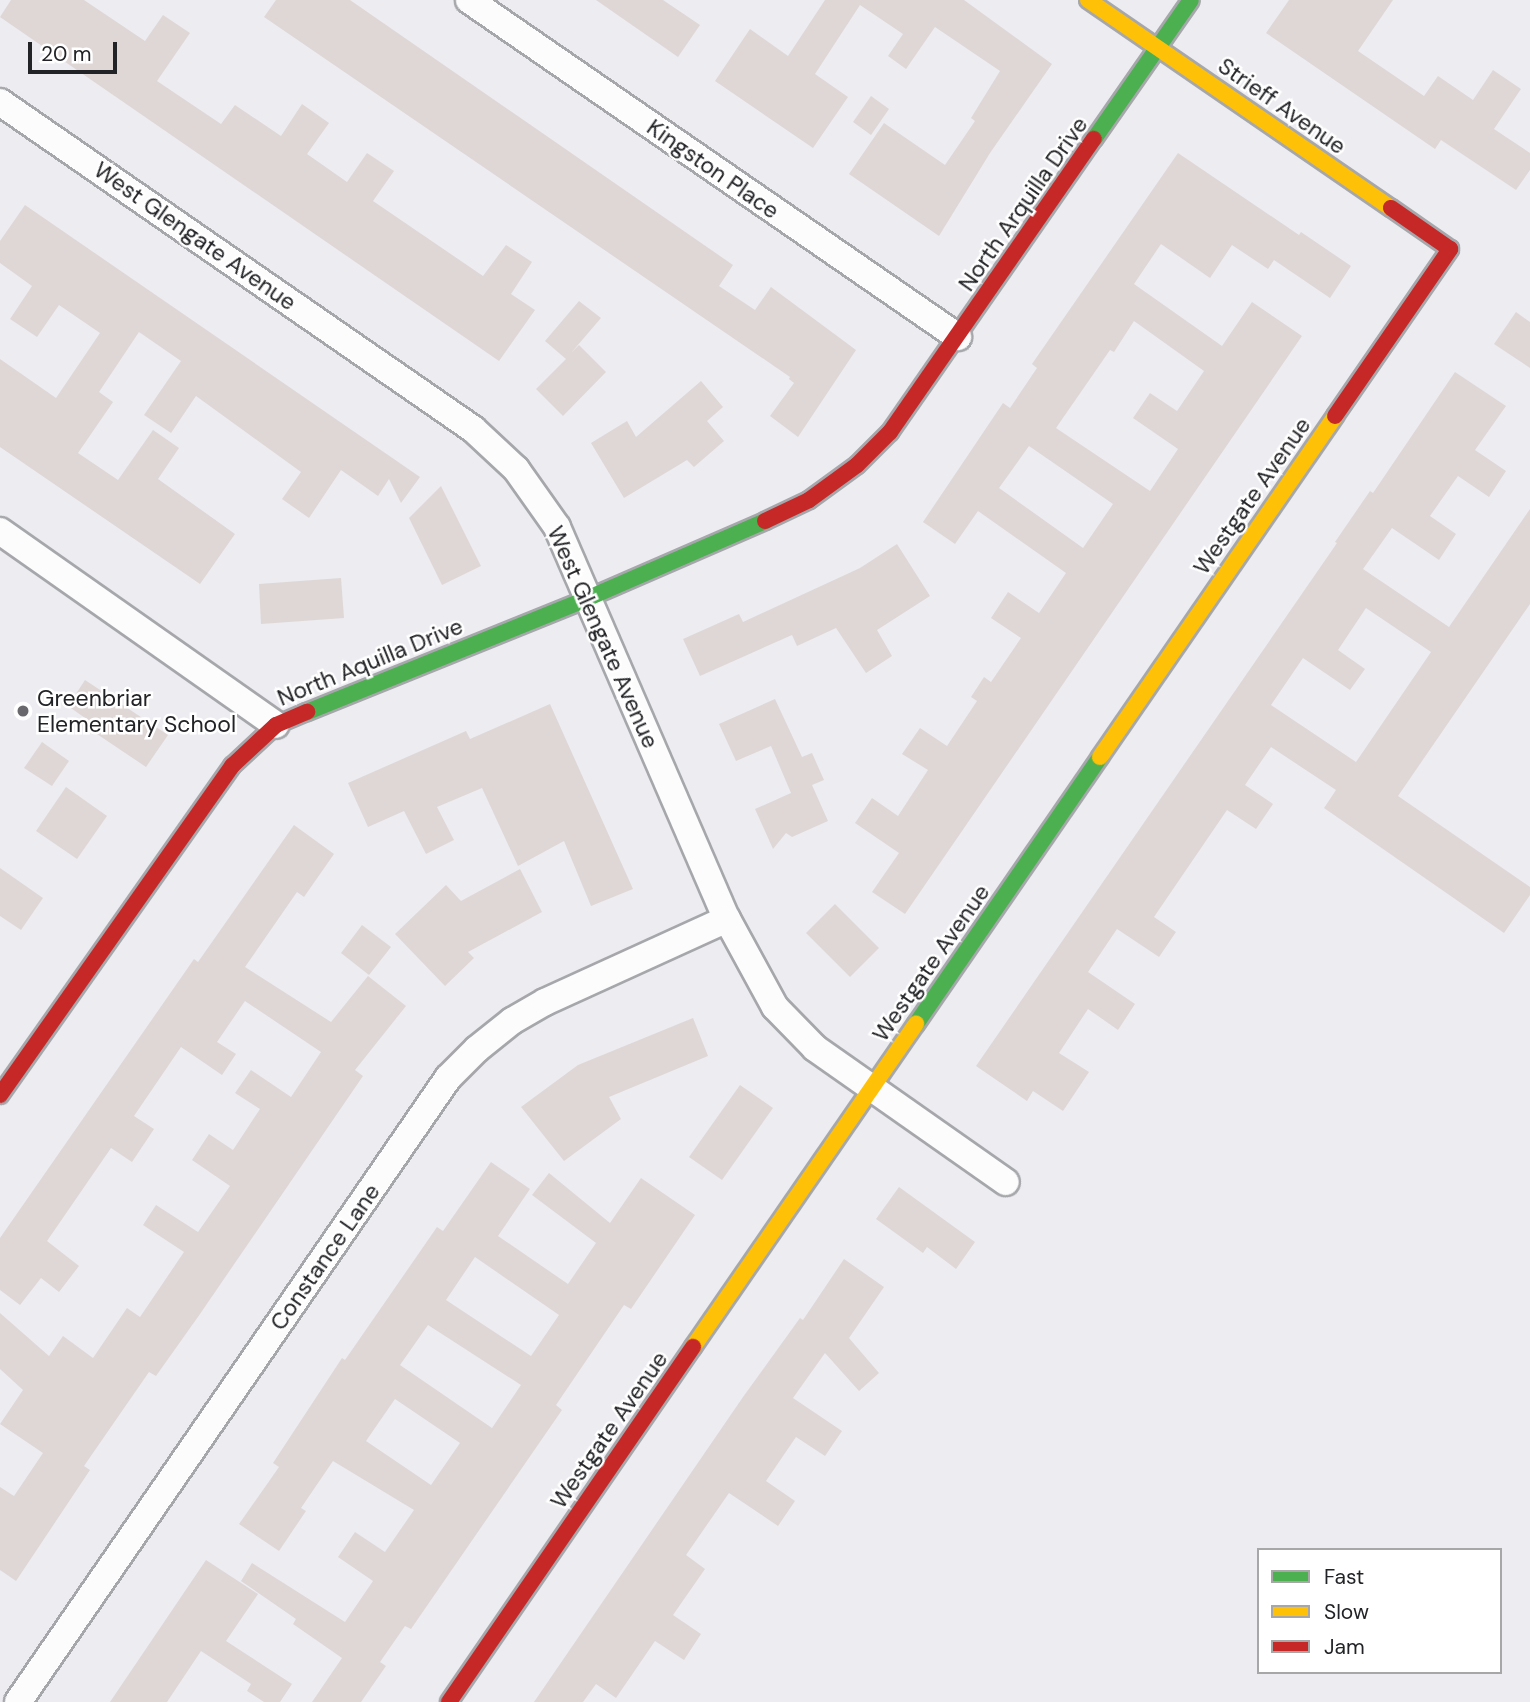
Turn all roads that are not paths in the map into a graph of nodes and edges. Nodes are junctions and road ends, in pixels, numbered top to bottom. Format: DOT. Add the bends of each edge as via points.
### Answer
graph roads {
  1 [pos="469,0"];
  2 [pos="1088,0"];
  3 [pos="1191,0"];
  4 [pos="1158,49"];
  5 [pos="0,102"];
  6 [pos="1450,249"];
  7 [pos="958,337"];
  8 [pos="890,432"];
  9 [pos="0,531"];
  10 [pos="586,599"];
  11 [pos="276,725"];
  12 [pos="727,919"];
  13 [pos="873,1087"];
  14 [pos="0,1095"];
  15 [pos="1006,1182"];
  16 [pos="18,1702"];
  17 [pos="449,1702"];
  1 -- 7 [label="street, Kingston Place"];
  2 -- 4 [label="street, Strieff Avenue"];
  3 -- 4 [label="street, North Arquilla Drive"];
  4 -- 6 [label="street, Strieff Avenue"];
  4 -- 7 [label="street, North Arquilla Drive"];
  5 -- 10 [label="street, West Glengate Avenue" via="473,429 516,469 557,527"];
  6 -- 13 [label="street, Westgate Avenue"];
  7 -- 8 [label="street, North Arquilla Drive"];
  8 -- 10 [label="street, North Aquilla Drive" via="857,465 808,500"];
  9 -- 11 [label="street"];
  10 -- 11 [label="street, North Aquilla Drive"];
  10 -- 12 [label="street, West Glengate Avenue"];
  11 -- 14 [label="street, North Aquilla Drive" via="232,766"];
  12 -- 13 [label="street, West Glengate Avenue" via="775,1007 815,1048"];
  12 -- 16 [label="street, Constance Lane" via="545,1002 503,1028 448,1078"];
  13 -- 15 [label="street, West Glengate Avenue"];
  13 -- 17 [label="street, Westgate Avenue"];
}
